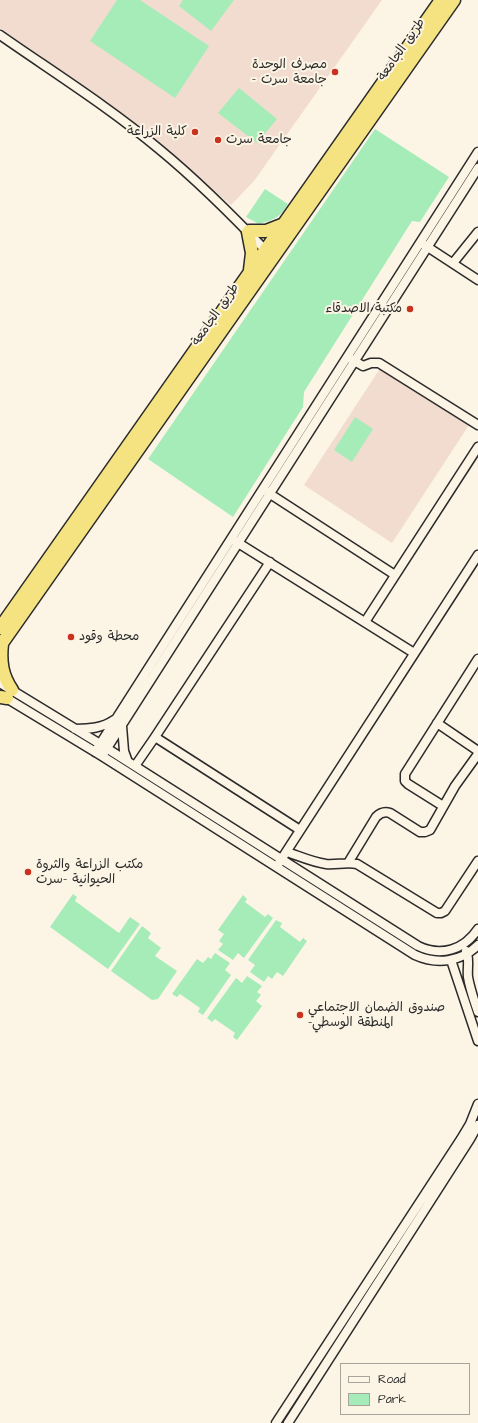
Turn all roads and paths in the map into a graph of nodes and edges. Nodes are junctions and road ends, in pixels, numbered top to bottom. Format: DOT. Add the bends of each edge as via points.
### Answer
graph roads {
  1 [pos="441,0"];
  2 [pos="454,0"];
  3 [pos="0,35"];
  4 [pos="478,152"];
  5 [pos="478,168"];
  6 [pos="284,224"];
  7 [pos="246,230"];
  8 [pos="478,232"];
  9 [pos="424,245"];
  10 [pos="271,252"];
  11 [pos="453,263"];
  12 [pos="249,274"];
  13 [pos="478,280"];
  14 [pos="351,359"];
  15 [pos="478,425"];
  16 [pos="142,435"];
  17 [pos="478,447"];
  18 [pos="266,492"];
  19 [pos="235,541"];
  20 [pos="478,554"];
  21 [pos="270,562"];
  22 [pos="395,575"];
  23 [pos="36,587"];
  24 [pos="365,622"];
  25 [pos="0,628"];
  26 [pos="1,645"];
  27 [pos="414,653"];
  28 [pos="478,659"];
  29 [pos="0,683"];
  30 [pos="5,695"];
  31 [pos="116,718"];
  32 [pos="437,723"];
  33 [pos="122,726"];
  34 [pos="75,729"];
  35 [pos="155,737"];
  36 [pos="100,744"];
  37 [pos="107,749"];
  38 [pos="478,751"];
  39 [pos="99,754"];
  40 [pos="478,754"];
  41 [pos="131,764"];
  42 [pos="443,806"];
  43 [pos="300,830"];
  44 [pos="287,852"];
  45 [pos="282,860"];
  46 [pos="478,861"];
  47 [pos="348,863"];
  48 [pos="277,867"];
  49 [pos="478,929"];
  50 [pos="463,945"];
  51 [pos="478,945"];
  52 [pos="434,951"];
  53 [pos="468,953"];
  54 [pos="451,960"];
  55 [pos="432,961"];
  56 [pos="478,1012"];
  57 [pos="478,1041"];
  58 [pos="478,1104"];
  59 [pos="478,1125"];
  60 [pos="276,1423"];
  61 [pos="288,1423"];
  1 -- 6 [label="highway, طريق الجامعة"];
  2 -- 10 [label="highway, طريق الجامعة"];
  3 -- 7 [label="street" via="158,148"];
  4 -- 9 [label="street"];
  5 -- 9 [label="street"];
  6 -- 7 [label="highway" via="266,231"];
  6 -- 10 [label="highway, طريق الجامعة"];
  7 -- 10 [label="street"];
  7 -- 12 [label="highway" via="252,253"];
  8 -- 11 [label="street"];
  9 -- 11 [label="street"];
  9 -- 14 [label="street"];
  10 -- 12 [label="highway, طريق الجامعة"];
  10 -- 16 [label="highway, طريق الجامعة"];
  11 -- 13 [label="street"];
  12 -- 16 [label="highway, طريق الجامعة"];
  14 -- 15 [label="street" via="363,366 372,362 379,363"];
  14 -- 18 [label="street"];
  16 -- 23 [label="highway, طريق الجامعة"];
  17 -- 22 [label="street"];
  18 -- 19 [label="street"];
  18 -- 22 [label="street"];
  19 -- 21 [label="street"];
  19 -- 31 [label="street"];
  19 -- 33 [label="street"];
  20 -- 27 [label="street"];
  21 -- 24 [label="street"];
  21 -- 35 [label="street"];
  22 -- 24 [label="street"];
  23 -- 25 [label="highway, طريق الجامعة"];
  23 -- 26 [label="highway, طريق الجامعة"];
  24 -- 27 [label="street"];
  26 -- 30 [label="highway" via="0,656 6,681"];
  27 -- 43 [label="street"];
  28 -- 32 [label="street"];
  29 -- 30 [label="street"];
  30 -- 34 [label="street"];
  30 -- 39 [label="street"];
  31 -- 34 [label="street" via="97,728"];
  31 -- 36 [label="street"];
  32 -- 38 [label="street"];
  32 -- 42 [label="street" via="404,778 408,784"];
  33 -- 37 [label="street"];
  33 -- 41 [label="street" via="124,751"];
  34 -- 36 [label="street"];
  35 -- 41 [label="street"];
  35 -- 43 [label="street"];
  36 -- 37 [label="street"];
  36 -- 39 [label="street"];
  37 -- 39 [label="street"];
  37 -- 41 [label="street"];
  39 -- 48 [label="street"];
  40 -- 42 [label="street"];
  41 -- 45 [label="street"];
  42 -- 47 [label="street" via="432,828 426,832 418,831 390,813 380,814"];
  43 -- 44 [label="street"];
  44 -- 45 [label="street"];
  44 -- 47 [label="street" via="321,863"];
  45 -- 48 [label="street"];
  45 -- 52 [label="street" via="418,946"];
  46 -- 47 [label="street" via="445,911 441,913 437,913 361,866"];
  48 -- 55 [label="street" via="409,952"];
  49 -- 50 [label="street"];
  50 -- 52 [label="street" via="448,951"];
  50 -- 53 [label="street"];
  51 -- 53 [label="street"];
  52 -- 55 [label="street"];
  53 -- 54 [label="street"];
  53 -- 56 [label="street" via="468,980"];
  54 -- 55 [label="street"];
  54 -- 57 [label="street"];
  58 -- 60 [label="street" via="461,1139"];
  59 -- 61 [label="street"];
}
